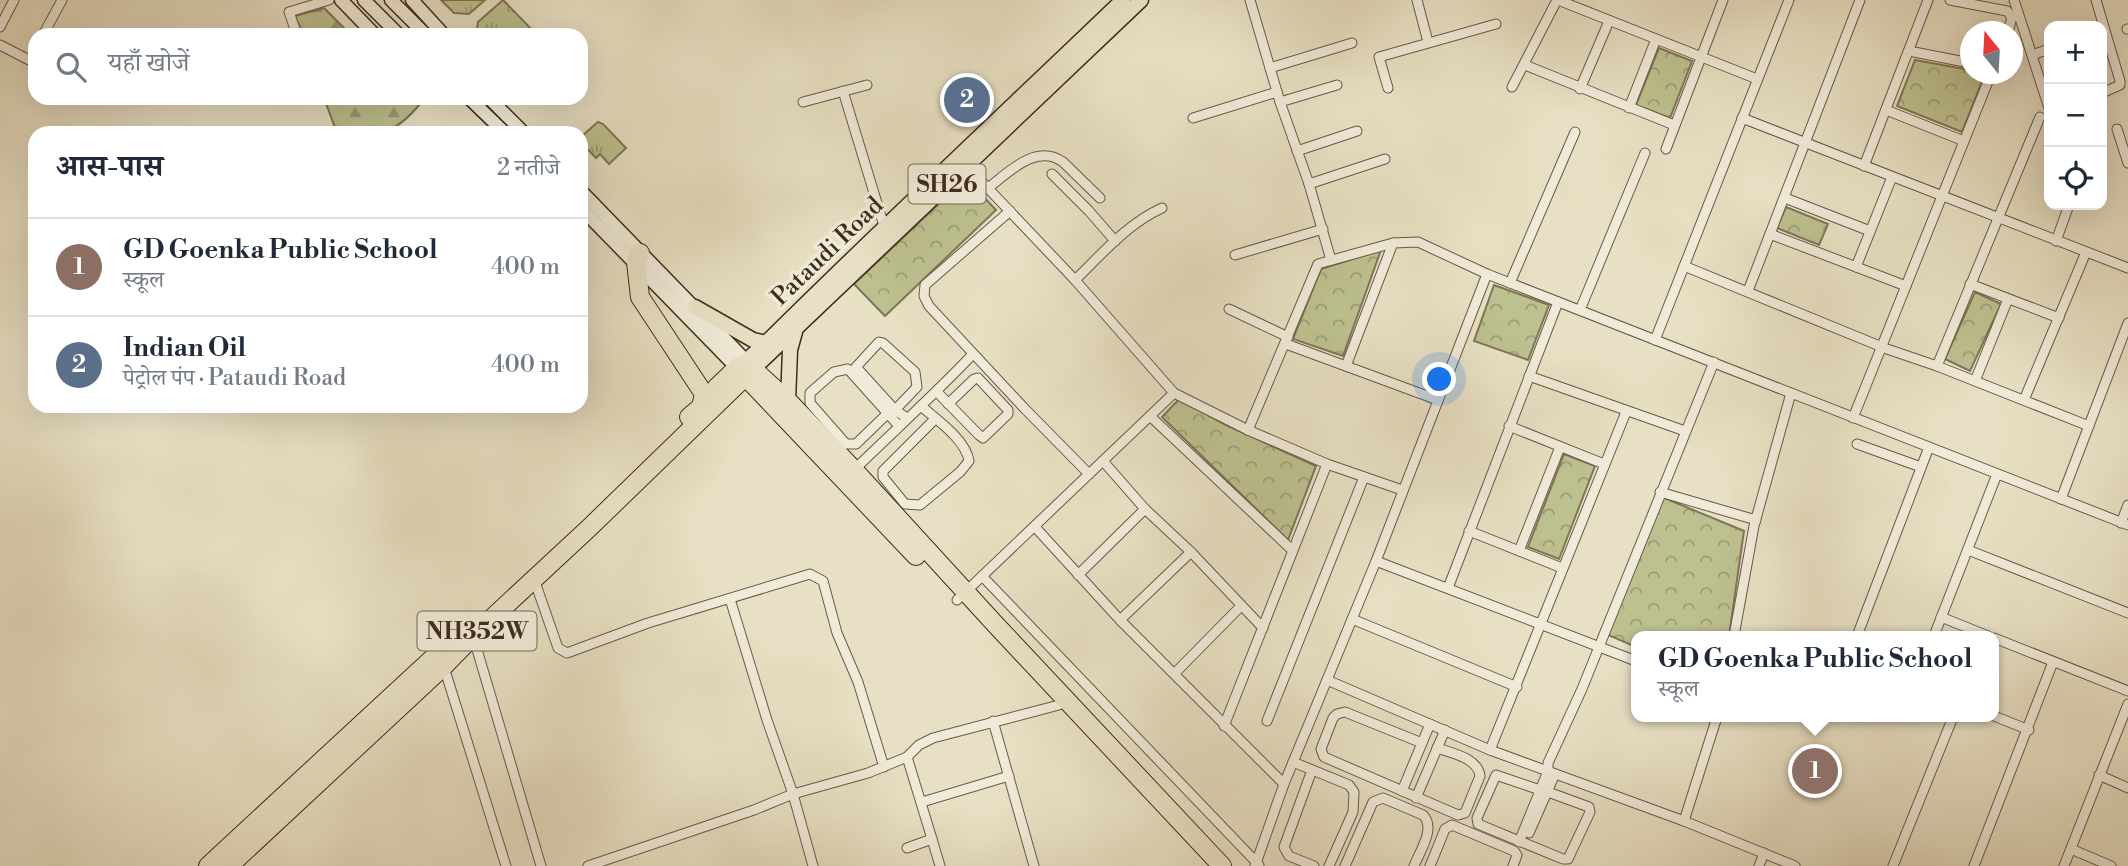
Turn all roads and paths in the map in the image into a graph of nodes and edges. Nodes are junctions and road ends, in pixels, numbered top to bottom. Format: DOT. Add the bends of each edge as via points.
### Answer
graph roads {
  1 [pos="14,0"];
  2 [pos="62,0"];
  3 [pos="329,0"];
  4 [pos="341,0"];
  5 [pos="364,0"];
  6 [pos="391,0"];
  7 [pos="412,0"];
  8 [pos="1123,0"];
  9 [pos="1141,0"];
  10 [pos="1250,0"];
  11 [pos="1417,0"];
  12 [pos="1557,0"];
  13 [pos="1789,0"];
  14 [pos="1860,0"];
  15 [pos="1928,0"];
  16 [pos="1950,0"];
  17 [pos="2014,0"];
  18 [pos="2096,0"];
  19 [pos="1721,1"];
  20 [pos="1609,21"];
  21 [pos="2011,21"];
  22 [pos="2101,21"];
  23 [pos="1496,24"];
  24 [pos="0,27"];
  25 [pos="47,28"];
  26 [pos="294,28"];
  27 [pos="368,28"];
  28 [pos="392,28"];
  29 [pos="419,28"];
  30 [pos="438,28"];
  31 [pos="1656,39"];
  32 [pos="1428,42"];
  33 [pos="1352,43"];
  34 [pos="2107,43"];
  35 [pos="0,45"];
  36 [pos="1909,51"];
  37 [pos="2044,51"];
  38 [pos="2032,55"];
  39 [pos="1701,57"];
  40 [pos="28,59"];
  41 [pos="1960,61"];
  42 [pos="1525,65"];
  43 [pos="1270,68"];
  44 [pos="1757,79"];
  45 [pos="1987,84"];
  46 [pos="867,85"];
  47 [pos="1337,85"];
  48 [pos="1388,88"];
  49 [pos="1512,88"];
  50 [pos="1580,89"];
  51 [pos="844,91"];
  52 [pos="2107,91"];
  53 [pos="1277,92"];
  54 [pos="2044,92"];
  55 [pos="803,102"];
  56 [pos="1280,102"];
  57 [pos="476,105"];
  58 [pos="496,105"];
  59 [pos="1629,108"];
  60 [pos="1886,110"];
  61 [pos="2040,117"];
  62 [pos="1193,118"];
  63 [pos="1742,118"];
  64 [pos="1674,125"];
  65 [pos="498,126"];
  66 [pos="517,126"];
  67 [pos="2117,129"];
  68 [pos="1357,131"];
  69 [pos="1575,132"];
  70 [pos="1964,141"];
  71 [pos="1806,143"];
  72 [pos="1666,149"];
  73 [pos="2126,149"];
  74 [pos="1297,151"];
  75 [pos="1645,153"];
  76 [pos="1385,159"];
  77 [pos="963,162"];
  78 [pos="2128,163"];
  79 [pos="1864,166"];
  80 [pos="1052,174"];
  81 [pos="1892,177"];
  82 [pos="1309,184"];
  83 [pos="988,188"];
  84 [pos="1942,196"];
  85 [pos="1100,198"];
  86 [pos="1784,198"];
  87 [pos="588,199"];
  88 [pos="1162,208"];
  89 [pos="2067,210"];
  90 [pos="1010,211"];
  91 [pos="588,214"];
  92 [pos="1998,218"];
  93 [pos="884,226"];
  94 [pos="1324,229"];
  95 [pos="1870,231"];
  96 [pos="1770,234"];
  97 [pos="1115,241"];
  98 [pos="2056,241"];
  99 [pos="1393,243"];
  100 [pos="2086,252"];
  101 [pos="1235,255"];
  102 [pos="638,258"];
  103 [pos="1331,260"];
  104 [pos="2127,265"];
  105 [pos="1684,266"];
  106 [pos="1856,267"];
  107 [pos="1487,274"];
  108 [pos="1075,280"];
  109 [pos="1510,283"];
  110 [pos="1970,284"];
  111 [pos="1906,286"];
  112 [pos="1748,291"];
  113 [pos="2008,299"];
  114 [pos="1558,302"];
  115 [pos="695,307"];
  116 [pos="1229,309"];
  117 [pos="1580,310"];
  118 [pos="2059,318"];
  119 [pos="2127,327"];
  120 [pos="795,331"];
  121 [pos="1287,340"];
  122 [pos="1655,340"];
  123 [pos="766,343"];
  124 [pos="1884,348"];
  125 [pos="678,351"];
  126 [pos="973,354"];
  127 [pos="1714,362"];
  128 [pos="1346,366"];
  129 [pos="1937,366"];
  130 [pos="745,369"];
  131 [pos="1529,376"];
  132 [pos="1975,381"];
  133 [pos="721,392"];
  134 [pos="937,392"];
  135 [pos="1174,393"];
  136 [pos="1791,393"];
  137 [pos="1437,400"];
  138 [pos="788,401"];
  139 [pos="2024,401"];
  140 [pos="948,404"];
  141 [pos="921,406"];
  142 [pos="891,412"];
  143 [pos="1626,412"];
  144 [pos="1150,415"];
  145 [pos="907,418"];
  146 [pos="1853,418"];
  147 [pos="935,419"];
  148 [pos="899,426"];
  149 [pos="1509,426"];
  150 [pos="2089,426"];
  151 [pos="1248,430"];
  152 [pos="1685,431"];
  153 [pos="1857,444"];
  154 [pos="1560,447"];
  155 [pos="1929,447"];
  156 [pos="1103,461"];
  157 [pos="1327,464"];
  158 [pos="1604,464"];
  159 [pos="1921,467"];
  160 [pos="855,470"];
  161 [pos="1089,474"];
  162 [pos="1997,474"];
  163 [pos="1364,477"];
  164 [pos="1402,490"];
  165 [pos="1660,492"];
  166 [pos="2061,499"];
  167 [pos="2128,505"];
  168 [pos="1145,509"];
  169 [pos="1756,520"];
  170 [pos="2125,524"];
  171 [pos="1035,527"];
  172 [pos="1469,531"];
  173 [pos="1292,550"];
  174 [pos="1968,550"];
  175 [pos="1519,551"];
  176 [pos="1191,552"];
  177 [pos="1376,561"];
  178 [pos="1562,568"];
  179 [pos="1078,575"];
  180 [pos="982,576"];
  181 [pos="534,578"];
  182 [pos="1448,588"];
  183 [pos="961,596"];
  184 [pos="730,599"];
  185 [pos="1241,606"];
  186 [pos="2128,613"];
  187 [pos="1941,617"];
  188 [pos="1352,619"];
  189 [pos="1120,621"];
  190 [pos="1542,623"];
  191 [pos="1263,628"];
  192 [pos="1735,631"];
  193 [pos="1859,631"];
  194 [pos="1936,631"];
  195 [pos="1976,631"];
  196 [pos="473,635"];
  197 [pos="1999,640"];
  198 [pos="1600,645"];
  199 [pos="441,659"];
  200 [pos="1631,659"];
  201 [pos="2053,662"];
  202 [pos="1175,673"];
  203 [pos="1327,680"];
  204 [pos="1517,687"];
  205 [pos="2128,691"];
  206 [pos="2128,704"];
  207 [pos="1059,705"];
  208 [pos="1999,718"];
  209 [pos="993,721"];
  210 [pos="1267,721"];
  211 [pos="1715,722"];
  212 [pos="1951,722"];
  213 [pos="1430,724"];
  214 [pos="1224,726"];
  215 [pos="1445,730"];
  216 [pos="2029,730"];
  217 [pos="1422,743"];
  218 [pos="1437,748"];
  219 [pos="1490,750"];
  220 [pos="907,757"];
  221 [pos="1293,762"];
  222 [pos="884,767"];
  223 [pos="1312,770"];
  224 [pos="1551,772"];
  225 [pos="2099,775"];
  226 [pos="1009,776"];
  227 [pos="1284,784"];
  228 [pos="2128,788"];
  229 [pos="1402,790"];
  230 [pos="1544,791"];
  231 [pos="793,794"];
  232 [pos="1152,798"];
  233 [pos="1416,798"];
  234 [pos="922,802"];
  235 [pos="1684,821"];
  236 [pos="932,839"];
  237 [pos="1522,842"];
  238 [pos="907,848"];
  239 [pos="2071,849"];
  240 [pos="1764,853"];
  241 [pos="1257,865"];
  242 [pos="208,866"];
  243 [pos="229,866"];
  244 [pos="506,866"];
  245 [pos="541,866"];
  246 [pos="588,866"];
  247 [pos="813,866"];
  248 [pos="940,866"];
  249 [pos="1034,866"];
  250 [pos="1208,866"];
  251 [pos="1222,866"];
  252 [pos="1314,866"];
  253 [pos="1329,866"];
  254 [pos="1345,866"];
  255 [pos="1414,866"];
  256 [pos="1430,866"];
  257 [pos="1513,866"];
  258 [pos="1759,866"];
  259 [pos="1795,866"];
  260 [pos="1893,866"];
  261 [pos="1974,866"];
  262 [pos="2064,866"];
  263 [pos="2111,866"];
  1 -- 24 [label="street"];
  2 -- 25 [label="street"];
  3 -- 26 [label="street" via="289,12"];
  4 -- 27 [label="main road"];
  5 -- 28 [label="main road"];
  6 -- 29 [label="main road"];
  7 -- 30 [label="main road"];
  8 -- 77 [label="main road, Pataudi Road / SH26"];
  9 -- 77 [label="main road, SH26"];
  10 -- 43 [label="street"];
  11 -- 32 [label="street"];
  12 -- 20 [label="street"];
  12 -- 42 [label="street"];
  13 -- 44 [label="street"];
  14 -- 71 [label="street"];
  15 -- 36 [label="street"];
  16 -- 21 [label="street" via="2007,11"];
  17 -- 38 [label="street"];
  18 -- 22 [label="street"];
  19 -- 39 [label="street"];
  20 -- 31 [label="street"];
  20 -- 50 [label="street"];
  23 -- 32 [label="street"];
  31 -- 39 [label="street"];
  31 -- 59 [label="street"];
  32 -- 48 [label="street" via="1380,57"];
  33 -- 43 [label="street"];
  34 -- 52 [label="street" via="2120,85"];
  35 -- 40 [label="street"];
  36 -- 41 [label="street"];
  36 -- 60 [label="street"];
  37 -- 38 [label="street"];
  38 -- 54 [label="street"];
  39 -- 44 [label="street"];
  39 -- 64 [label="street"];
  42 -- 49 [label="street"];
  42 -- 50 [label="street"];
  43 -- 53 [label="street"];
  44 -- 63 [label="street"];
  45 -- 70 [label="street"];
  46 -- 51 [label="street"];
  47 -- 56 [label="street"];
  50 -- 59 [label="street"];
  51 -- 55 [label="street"];
  51 -- 93 [label="street"];
  53 -- 56 [label="street"];
  53 -- 62 [label="street"];
  56 -- 74 [label="street"];
  57 -- 65 [label="main road"];
  58 -- 66 [label="main road"];
  59 -- 64 [label="street"];
  60 -- 70 [label="street"];
  60 -- 79 [label="street"];
  61 -- 92 [label="street"];
  63 -- 71 [label="street"];
  63 -- 105 [label="street"];
  64 -- 72 [label="street"];
  67 -- 73 [label="street"];
  68 -- 74 [label="street"];
  69 -- 109 [label="street"];
  70 -- 84 [label="street"];
  71 -- 79 [label="street"];
  71 -- 86 [label="street"];
  73 -- 78 [label="street"];
  74 -- 82 [label="street"];
  75 -- 117 [label="street"];
  76 -- 82 [label="street"];
  77 -- 83 [label="street"];
  77 -- 93 [label="main road, Pataudi Road / SH26"];
  77 -- 120 [label="main road, SH26"];
  79 -- 81 [label="street"];
  80 -- 97 [label="street"];
  81 -- 84 [label="street"];
  81 -- 95 [label="street"];
  82 -- 94 [label="street"];
  83 -- 85 [label="street" via="1040,155 1063,162"];
  83 -- 90 [label="street"];
  84 -- 92 [label="street"];
  84 -- 111 [label="street"];
  86 -- 95 [label="street"];
  86 -- 96 [label="street"];
  87 -- 102 [label="main road"];
  88 -- 97 [label="street" via="1144,216"];
  89 -- 98 [label="street"];
  90 -- 108 [label="street"];
  90 -- 126 [label="street" via="925,285 929,306"];
  91 -- 102 [label="main road"];
  92 -- 98 [label="street"];
  92 -- 110 [label="street"];
  93 -- 123 [label="main road, Pataudi Road / SH26"];
  94 -- 101 [label="street"];
  94 -- 103 [label="street"];
  95 -- 106 [label="street"];
  96 -- 106 [label="street"];
  96 -- 112 [label="street"];
  97 -- 108 [label="street"];
  98 -- 100 [label="street"];
  99 -- 103 [label="street"];
  99 -- 107 [label="street" via="1418,242"];
  99 -- 128 [label="street"];
  100 -- 104 [label="street"];
  100 -- 118 [label="street"];
  102 -- 115 [label="main road"];
  102 -- 125 [label="highway" via="640,297"];
  102 -- 130 [label="main road"];
  103 -- 121 [label="street" via="1318,264"];
  105 -- 112 [label="street"];
  105 -- 122 [label="street"];
  106 -- 111 [label="street"];
  107 -- 109 [label="street"];
  107 -- 137 [label="street"];
  108 -- 135 [label="street"];
  109 -- 114 [label="street"];
  110 -- 113 [label="street"];
  110 -- 129 [label="street"];
  111 -- 124 [label="street"];
  112 -- 124 [label="street"];
  113 -- 118 [label="street"];
  113 -- 132 [label="street"];
  114 -- 117 [label="street"];
  114 -- 131 [label="street"];
  115 -- 123 [label="main road"];
  115 -- 130 [label="main road"];
  116 -- 121 [label="street"];
  117 -- 122 [label="street"];
  118 -- 139 [label="street"];
  119 -- 150 [label="street"];
  120 -- 130 [label="main road, SH26"];
  120 -- 138 [label="main road"];
  121 -- 128 [label="street"];
  121 -- 151 [label="street"];
  122 -- 127 [label="street"];
  123 -- 130 [label="main road, Pataudi Road / SH26"];
  124 -- 129 [label="street"];
  124 -- 146 [label="street"];
  125 -- 133 [label="highway"];
  125 -- 199 [label="highway, NH352W" via="704,394 701,407"];
  126 -- 134 [label="street"];
  126 -- 161 [label="street"];
  127 -- 136 [label="street"];
  127 -- 152 [label="street"];
  128 -- 137 [label="street"];
  129 -- 132 [label="street"];
  130 -- 133 [label="highway, NH352W"];
  130 -- 138 [label="highway"];
  130 -- 183 [label="highway"];
  131 -- 143 [label="street"];
  131 -- 149 [label="street"];
  132 -- 139 [label="street"];
  133 -- 181 [label="highway, NH352W"];
  134 -- 140 [label="street"];
  134 -- 141 [label="street"];
  135 -- 144 [label="street"];
  135 -- 151 [label="street"];
  136 -- 146 [label="street"];
  136 -- 169 [label="street"];
  137 -- 164 [label="street"];
  138 -- 160 [label="highway"];
  139 -- 150 [label="street"];
  140 -- 140 [label="street" via="983,438 1008,414 978,378"];
  141 -- 145 [label="street"];
  141 -- 147 [label="street"];
  142 -- 142 [label="street" via="856,367 879,342 917,376 917,387"];
  142 -- 142 [label="street" via="848,369 834,372 809,397 851,445"];
  142 -- 145 [label="street"];
  142 -- 148 [label="street"];
  143 -- 152 [label="street"];
  143 -- 158 [label="street"];
  144 -- 156 [label="street"];
  144 -- 173 [label="street"];
  145 -- 148 [label="street"];
  146 -- 155 [label="street"];
  147 -- 147 [label="street" via="883,471 905,505 920,505 968,461 964,447"];
  148 -- 160 [label="street"];
  149 -- 154 [label="street"];
  149 -- 172 [label="street"];
  150 -- 166 [label="street"];
  151 -- 157 [label="street"];
  152 -- 165 [label="street"];
  153 -- 159 [label="street"];
  154 -- 158 [label="street"];
  154 -- 175 [label="street"];
  155 -- 159 [label="street"];
  155 -- 162 [label="street"];
  156 -- 161 [label="street"];
  156 -- 168 [label="street"];
  157 -- 163 [label="street"];
  157 -- 173 [label="street"];
  158 -- 178 [label="street"];
  159 -- 193 [label="street"];
  160 -- 183 [label="highway"];
  161 -- 171 [label="street"];
  162 -- 166 [label="street"];
  162 -- 174 [label="street"];
  163 -- 164 [label="street"];
  163 -- 210 [label="street"];
  164 -- 177 [label="street"];
  165 -- 169 [label="street"];
  165 -- 198 [label="street"];
  166 -- 170 [label="street"];
  167 -- 170 [label="street"];
  168 -- 176 [label="street"];
  168 -- 179 [label="street"];
  169 -- 192 [label="street"];
  171 -- 179 [label="street"];
  171 -- 180 [label="street"];
  172 -- 175 [label="street"];
  172 -- 182 [label="street"];
  173 -- 191 [label="street"];
  174 -- 186 [label="street"];
  174 -- 187 [label="street"];
  175 -- 178 [label="street"];
  176 -- 185 [label="street"];
  176 -- 189 [label="street"];
  177 -- 182 [label="street"];
  177 -- 188 [label="street"];
  178 -- 190 [label="street"];
  179 -- 189 [label="street"];
  180 -- 183 [label="street"];
  180 -- 241 [label="street"];
  181 -- 184 [label="street" via="558,648 568,653"];
  181 -- 196 [label="highway, NH352W"];
  182 -- 190 [label="street"];
  183 -- 207 [label="highway"];
  183 -- 232 [label="highway"];
  184 -- 222 [label="street" via="810,574 822,581"];
  184 -- 231 [label="street"];
  185 -- 191 [label="street"];
  185 -- 202 [label="street"];
  187 -- 194 [label="street"];
  187 -- 195 [label="street"];
  188 -- 203 [label="street"];
  188 -- 204 [label="street"];
  189 -- 202 [label="street"];
  190 -- 198 [label="street"];
  190 -- 204 [label="street"];
  191 -- 214 [label="street"];
  196 -- 199 [label="highway, NH352W"];
  196 -- 245 [label="street"];
  197 -- 201 [label="street"];
  198 -- 200 [label="street"];
  198 -- 224 [label="street" via="1549,763"];
  199 -- 242 [label="highway, NH352W"];
  199 -- 243 [label="highway, NH352W"];
  199 -- 244 [label="street"];
  201 -- 205 [label="street"];
  201 -- 216 [label="street"];
  202 -- 214 [label="street"];
  203 -- 213 [label="street"];
  203 -- 221 [label="street"];
  204 -- 219 [label="street"];
  206 -- 225 [label="street"];
  207 -- 209 [label="street"];
  207 -- 232 [label="highway"];
  208 -- 216 [label="street"];
  209 -- 220 [label="street" via="933,738"];
  209 -- 226 [label="street"];
  211 -- 235 [label="street"];
  212 -- 260 [label="street"];
  213 -- 215 [label="street"];
  213 -- 217 [label="street"];
  214 -- 227 [label="street"];
  215 -- 218 [label="street"];
  215 -- 219 [label="street"];
  216 -- 261 [label="street"];
  217 -- 229 [label="street"];
  217 -- 229 [label="street" via="1345,712 1333,718 1321,746 1324,757"];
  218 -- 233 [label="street"];
  218 -- 233 [label="street" via="1474,762 1479,769 1468,808 1458,815"];
  219 -- 224 [label="street"];
  220 -- 222 [label="street"];
  220 -- 234 [label="street"];
  221 -- 223 [label="street"];
  221 -- 227 [label="street"];
  222 -- 231 [label="street"];
  223 -- 252 [label="street" via="1284,847 1289,856"];
  223 -- 253 [label="street" via="1349,785 1354,792 1353,812"];
  224 -- 230 [label="street"];
  224 -- 235 [label="street"];
  225 -- 228 [label="street"];
  225 -- 239 [label="street"];
  226 -- 234 [label="street"];
  226 -- 249 [label="street"];
  227 -- 241 [label="street"];
  229 -- 233 [label="street"];
  230 -- 237 [label="street"];
  230 -- 237 [label="street" via="1499,775 1493,778 1478,824"];
  230 -- 237 [label="street" via="1589,807 1571,857 1563,859"];
  231 -- 246 [label="street"];
  231 -- 247 [label="street"];
  232 -- 250 [label="highway"];
  232 -- 251 [label="highway"];
  234 -- 236 [label="street"];
  235 -- 240 [label="street"];
  236 -- 238 [label="street"];
  236 -- 248 [label="street"];
  239 -- 262 [label="street"];
  239 -- 263 [label="street"];
  240 -- 258 [label="street"];
  240 -- 259 [label="street"];
  254 -- 255 [label="street" via="1373,802 1383,798 1429,822"];
  256 -- 257 [label="street" via="1445,829 1452,825 1514,851"];
}
